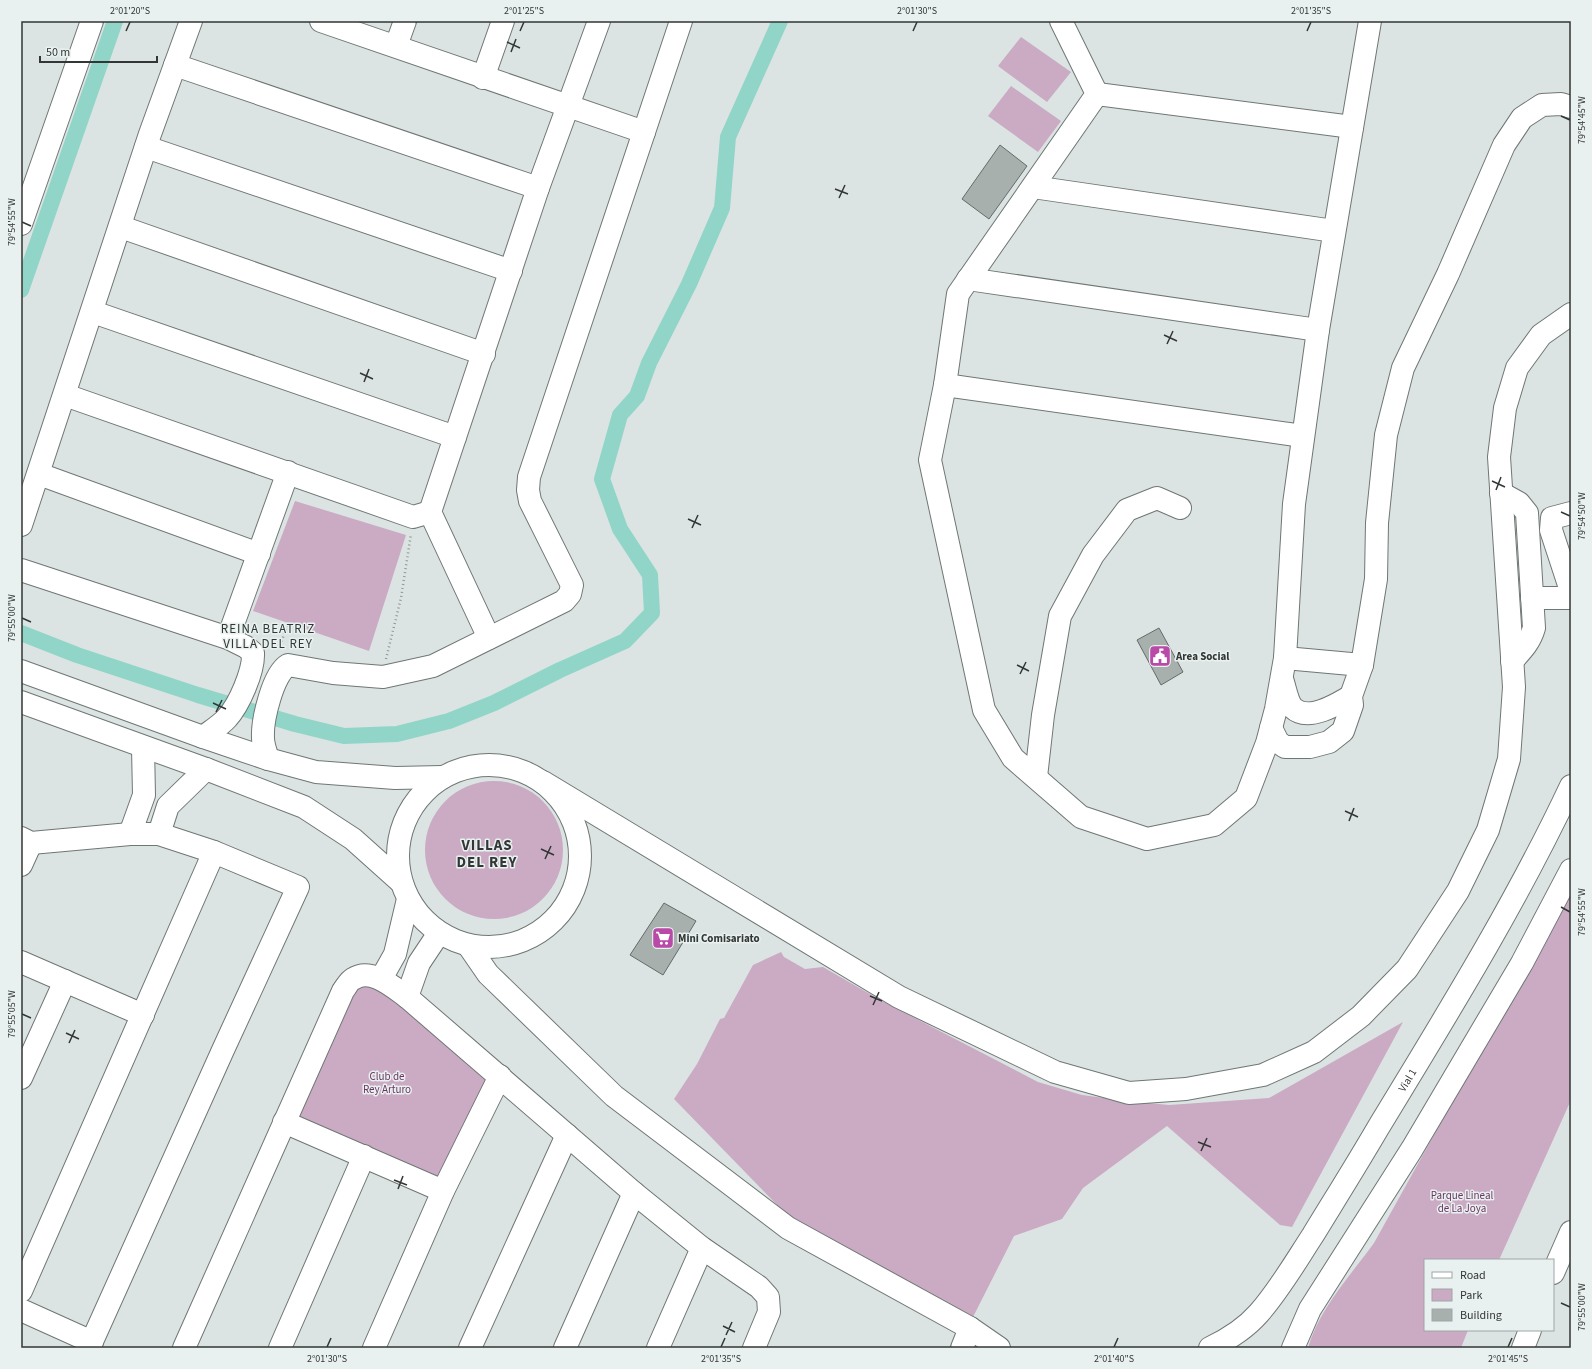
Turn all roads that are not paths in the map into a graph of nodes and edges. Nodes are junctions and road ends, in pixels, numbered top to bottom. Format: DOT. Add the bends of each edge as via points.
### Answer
graph roads {
  1 [pos="92,21"];
  2 [pos="191,21"];
  3 [pos="321,21"];
  4 [pos="405,21"];
  5 [pos="503,21"];
  6 [pos="599,21"];
  7 [pos="681,21"];
  8 [pos="1061,21"];
  9 [pos="1370,21"];
  10 [pos="396,46"];
  11 [pos="174,65"];
  12 [pos="483,78"];
  13 [pos="1097,94"];
  14 [pos="1571,107"];
  15 [pos="568,108"];
  16 [pos="1352,127"];
  17 [pos="644,132"];
  18 [pos="146,147"];
  19 [pos="1033,187"];
  20 [pos="538,188"];
  21 [pos="21,224"];
  22 [pos="121,227"];
  23 [pos="1334,231"];
  24 [pos="511,271"];
  25 [pos="968,279"];
  26 [pos="93,312"];
  27 [pos="1571,314"];
  28 [pos="1318,330"];
  29 [pos="484,354"];
  30 [pos="945,385"];
  31 [pos="65,395"];
  32 [pos="1303,436"];
  33 [pos="455,437"];
  34 [pos="288,472"];
  35 [pos="39,474"];
  36 [pos="1501,493"];
  37 [pos="1180,508"];
  38 [pos="1571,513"];
  39 [pos="422,515"];
  40 [pos="21,525"];
  41 [pos="258,554"];
  42 [pos="21,570"];
  43 [pos="1571,591"];
  44 [pos="1532,598"];
  45 [pos="1571,598"];
  46 [pos="228,638"];
  47 [pos="489,638"];
  48 [pos="1512,661"];
  49 [pos="1362,665"];
  50 [pos="1284,668"];
  51 [pos="21,671"];
  52 [pos="1351,696"];
  53 [pos="21,702"];
  54 [pos="1271,728"];
  55 [pos="203,737"];
  56 [pos="143,747"];
  57 [pos="268,759"];
  58 [pos="206,769"];
  59 [pos="443,777"];
  60 [pos="1036,777"];
  61 [pos="544,782"];
  62 [pos="1571,786"];
  63 [pos="130,834"];
  64 [pos="159,834"];
  65 [pos="26,840"];
  66 [pos="214,852"];
  67 [pos="21,865"];
  68 [pos="1571,870"];
  69 [pos="405,890"];
  70 [pos="439,933"];
  71 [pos="468,945"];
  72 [pos="21,962"];
  73 [pos="381,979"];
  74 [pos="65,981"];
  75 [pos="407,997"];
  76 [pos="143,1015"];
  77 [pos="500,1076"];
  78 [pos="21,1078"];
  79 [pos="284,1122"];
  80 [pos="567,1135"];
  81 [pos="364,1156"];
  82 [pos="442,1191"];
  83 [pos="634,1193"];
  84 [pos="1570,1236"];
  85 [pos="702,1248"];
  86 [pos="1554,1271"];
  87 [pos="21,1291"];
  88 [pos="21,1310"];
  89 [pos="970,1328"];
  90 [pos="1530,1331"];
  91 [pos="91,1345"];
  92 [pos="184,1348"];
  93 [pos="280,1348"];
  94 [pos="374,1348"];
  95 [pos="470,1348"];
  96 [pos="565,1348"];
  97 [pos="658,1348"];
  98 [pos="754,1348"];
  99 [pos="962,1348"];
  100 [pos="999,1348"];
  101 [pos="1210,1348"];
  102 [pos="1293,1348"];
  103 [pos="1523,1348"];
  1 -- 21 [label="street"];
  2 -- 11 [label="street"];
  3 -- 10 [label="street"];
  4 -- 10 [label="street"];
  5 -- 12 [label="street"];
  6 -- 15 [label="street"];
  7 -- 17 [label="street"];
  8 -- 13 [label="street"];
  9 -- 16 [label="street"];
  10 -- 12 [label="street"];
  11 -- 18 [label="street"];
  11 -- 20 [label="street"];
  12 -- 15 [label="street"];
  13 -- 16 [label="street"];
  13 -- 19 [label="street"];
  14 -- 49 [label="street" via="1561,104 1542,105 1522,118 1508,140 1403,368 1386,435 1377,523 1376,579"];
  15 -- 17 [label="street"];
  15 -- 20 [label="street"];
  16 -- 23 [label="street"];
  17 -- 47 [label="street" via="529,477 530,501 570,581 570,594 564,601"];
  18 -- 22 [label="street"];
  18 -- 24 [label="street"];
  19 -- 23 [label="street"];
  19 -- 25 [label="street"];
  20 -- 24 [label="street"];
  22 -- 26 [label="street"];
  22 -- 29 [label="street"];
  23 -- 28 [label="street"];
  24 -- 29 [label="street"];
  25 -- 28 [label="street"];
  25 -- 30 [label="street" via="958,294"];
  26 -- 31 [label="street"];
  26 -- 33 [label="street"];
  27 -- 36 [label="street" via="1541,335 1517,368 1505,408 1499,457"];
  28 -- 32 [label="street"];
  29 -- 33 [label="street"];
  30 -- 32 [label="street"];
  30 -- 60 [label="street" via="930,460 984,710 1013,758"];
  31 -- 34 [label="street"];
  31 -- 35 [label="street"];
  32 -- 50 [label="street" via="1294,504"];
  33 -- 39 [label="street"];
  34 -- 39 [label="street"];
  34 -- 41 [label="street"];
  35 -- 40 [label="street"];
  35 -- 41 [label="street"];
  36 -- 44 [label="street" via="1519,504 1527,513"];
  36 -- 48 [label="street"];
  37 -- 60 [label="street" via="1157,498 1127,510 1093,555 1060,616 1043,715"];
  38 -- 43 [label="street" via="1552,518 1551,522 1551,530"];
  39 -- 47 [label="street"];
  41 -- 46 [label="street"];
  42 -- 46 [label="street"];
  44 -- 45 [label="street"];
  44 -- 48 [label="street" via="1534,628 1531,638"];
  46 -- 55 [label="street" via="252,653 249,677 227,718"];
  47 -- 57 [label="street" via="433,666 383,677 333,674 288,665 282,669 264,718 264,747"];
  48 -- 61 [label="street" via="1514,687 1509,759 1488,830 1458,891 1407,969 1361,1016 1314,1052 1263,1075 1186,1089 1129,1093 1055,1072 899,997"];
  49 -- 50 [label="street"];
  49 -- 52 [label="street"];
  50 -- 52 [label="street" via="1292,707 1299,712 1328,710"];
  50 -- 54 [label="street"];
  51 -- 55 [label="street"];
  52 -- 54 [label="street" via="1352,705 1343,730 1329,742 1310,748 1285,747 1278,742"];
  53 -- 56 [label="street"];
  54 -- 60 [label="street" via="1246,798 1214,825 1147,839 1081,817"];
  55 -- 57 [label="street"];
  56 -- 58 [label="street"];
  56 -- 63 [label="street" via="144,795"];
  57 -- 59 [label="street" via="316,772 395,778"];
  58 -- 64 [label="street" via="168,806"];
  58 -- 69 [label="street" via="304,807 353,839"];
  59 -- 61 [label="street" via="468,767 494,765 520,770"];
  59 -- 69 [label="street" via="420,796 404,822 398,852"];
  61 -- 71 [label="street" via="565,804 578,833 580,864 572,894 554,920 529,939 499,947"];
  62 -- 101 [label="street, Vial 1" via="1545,842 1485,951 1286,1278 1246,1326"];
  63 -- 64 [label="street"];
  63 -- 65 [label="street"];
  64 -- 66 [label="street"];
  65 -- 67 [label="street"];
  66 -- 76 [label="street"];
  66 -- 91 [label="street" via="298,887"];
  68 -- 102 [label="street" via="1522,963 1412,1149 1310,1310"];
  69 -- 70 [label="street" via="421,918"];
  69 -- 73 [label="street" via="395,954"];
  70 -- 71 [label="street" via="453,941"];
  70 -- 75 [label="street" via="418,964"];
  71 -- 89 [label="street" via="488,974 523,1010 614,1096 670,1139 788,1228"];
  72 -- 74 [label="street"];
  73 -- 75 [label="street"];
  73 -- 79 [label="street" via="365,974 353,979 343,991"];
  74 -- 76 [label="street"];
  74 -- 78 [label="street"];
  75 -- 77 [label="street"];
  76 -- 87 [label="street"];
  77 -- 80 [label="street"];
  77 -- 82 [label="street"];
  79 -- 81 [label="street"];
  79 -- 92 [label="street"];
  80 -- 83 [label="street"];
  80 -- 95 [label="street"];
  81 -- 82 [label="street"];
  81 -- 93 [label="street"];
  82 -- 94 [label="street"];
  83 -- 85 [label="street"];
  83 -- 96 [label="street"];
  84 -- 86 [label="street"];
  85 -- 97 [label="street"];
  85 -- 98 [label="street" via="759,1287 768,1297 769,1312"];
  88 -- 91 [label="street"];
  89 -- 99 [label="street"];
  89 -- 100 [label="street"];
  90 -- 103 [label="street"];
}
